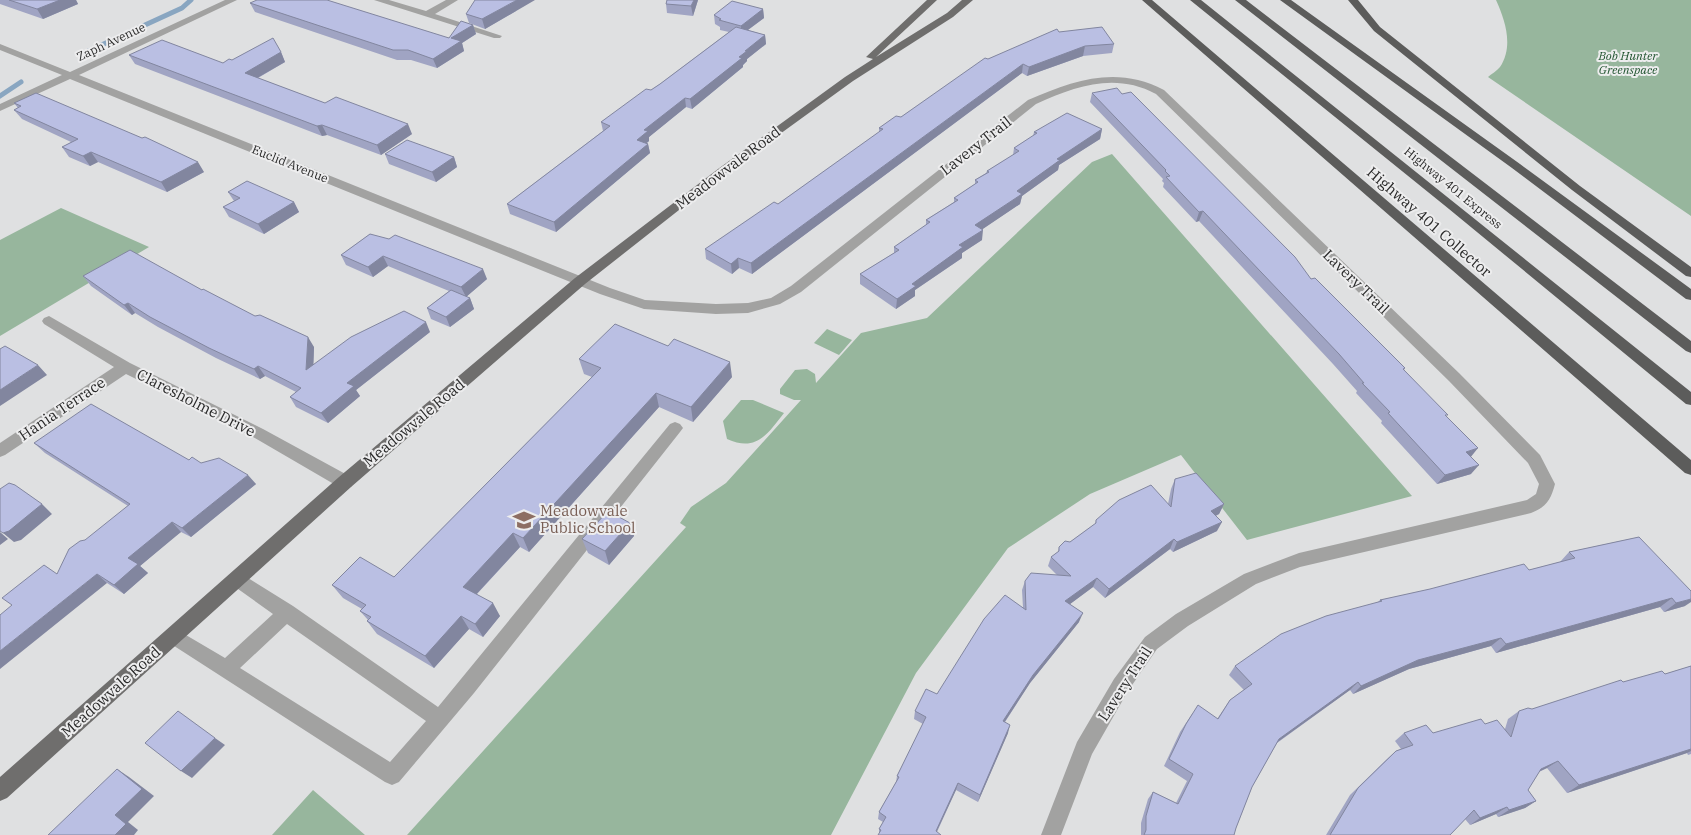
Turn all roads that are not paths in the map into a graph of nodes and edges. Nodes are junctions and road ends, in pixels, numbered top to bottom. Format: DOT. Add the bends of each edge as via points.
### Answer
graph roads {
  1 [pos="232,0"];
  2 [pos="379,0"];
  3 [pos="453,0"];
  4 [pos="932,0"];
  5 [pos="968,0"];
  6 [pos="1146,0"];
  7 [pos="1195,0"];
  8 [pos="1240,0"];
  9 [pos="1285,0"];
  10 [pos="1353,0"];
  11 [pos="427,15"];
  12 [pos="497,36"];
  13 [pos="0,47"];
  14 [pos="70,75"];
  15 [pos="848,79"];
  16 [pos="0,108"];
  17 [pos="1691,273"];
  18 [pos="580,281"];
  19 [pos="1691,296"];
  20 [pos="49,321"];
  21 [pos="1691,348"];
  22 [pos="125,367"];
  23 [pos="1691,400"];
  24 [pos="675,428"];
  25 [pos="0,451"];
  26 [pos="1691,469"];
  27 [pos="345,482"];
  28 [pos="237,579"];
  29 [pos="287,612"];
  30 [pos="174,636"];
  31 [pos="226,669"];
  32 [pos="440,719"];
  33 [pos="0,791"];
  34 [pos="1051,835"];
  1 -- 14 [label="street, Zaph Avenue"];
  2 -- 11 [label="street"];
  3 -- 11 [label="street"];
  4 -- 15 [label="main road, Meadowvale Road"];
  5 -- 15 [label="main road, Meadowvale Road" via="950,15"];
  6 -- 26 [label="highway, Highway 401 Collector"];
  7 -- 23 [label="highway, Highway 401 Express"];
  8 -- 21 [label="highway, Highway 401 Express"];
  9 -- 19 [label="highway"];
  10 -- 17 [label="highway" via="1377,29 1576,188"];
  11 -- 12 [label="street"];
  13 -- 14 [label="street, Euclid Avenue"];
  14 -- 16 [label="street, Zaph Avenue"];
  14 -- 18 [label="street, Euclid Avenue"];
  15 -- 18 [label="main road, Meadowvale Road"];
  18 -- 27 [label="main road, Meadowvale Road"];
  18 -- 34 [label="street, Lavery Trail" via="644,304 716,309 748,308 775,301 796,289 1032,102 1074,85 1125,79 1148,84 1160,92 1447,370 1534,459 1547,484 1543,498 1531,506 1299,560 1250,579 1219,596 1151,643 1121,685 1084,749"];
  20 -- 22 [label="street, Claresholme Drive"];
  22 -- 25 [label="street, Hania Terrace"];
  22 -- 27 [label="street, Claresholme Drive" via="250,429"];
  24 -- 32 [label="street"];
  27 -- 28 [label="main road, Meadowvale Road"];
  28 -- 29 [label="street"];
  28 -- 30 [label="main road, Meadowvale Road"];
  29 -- 31 [label="street"];
  29 -- 32 [label="street"];
  30 -- 31 [label="street"];
  30 -- 33 [label="main road, Meadowvale Road"];
  31 -- 32 [label="street" via="392,775"];
}
